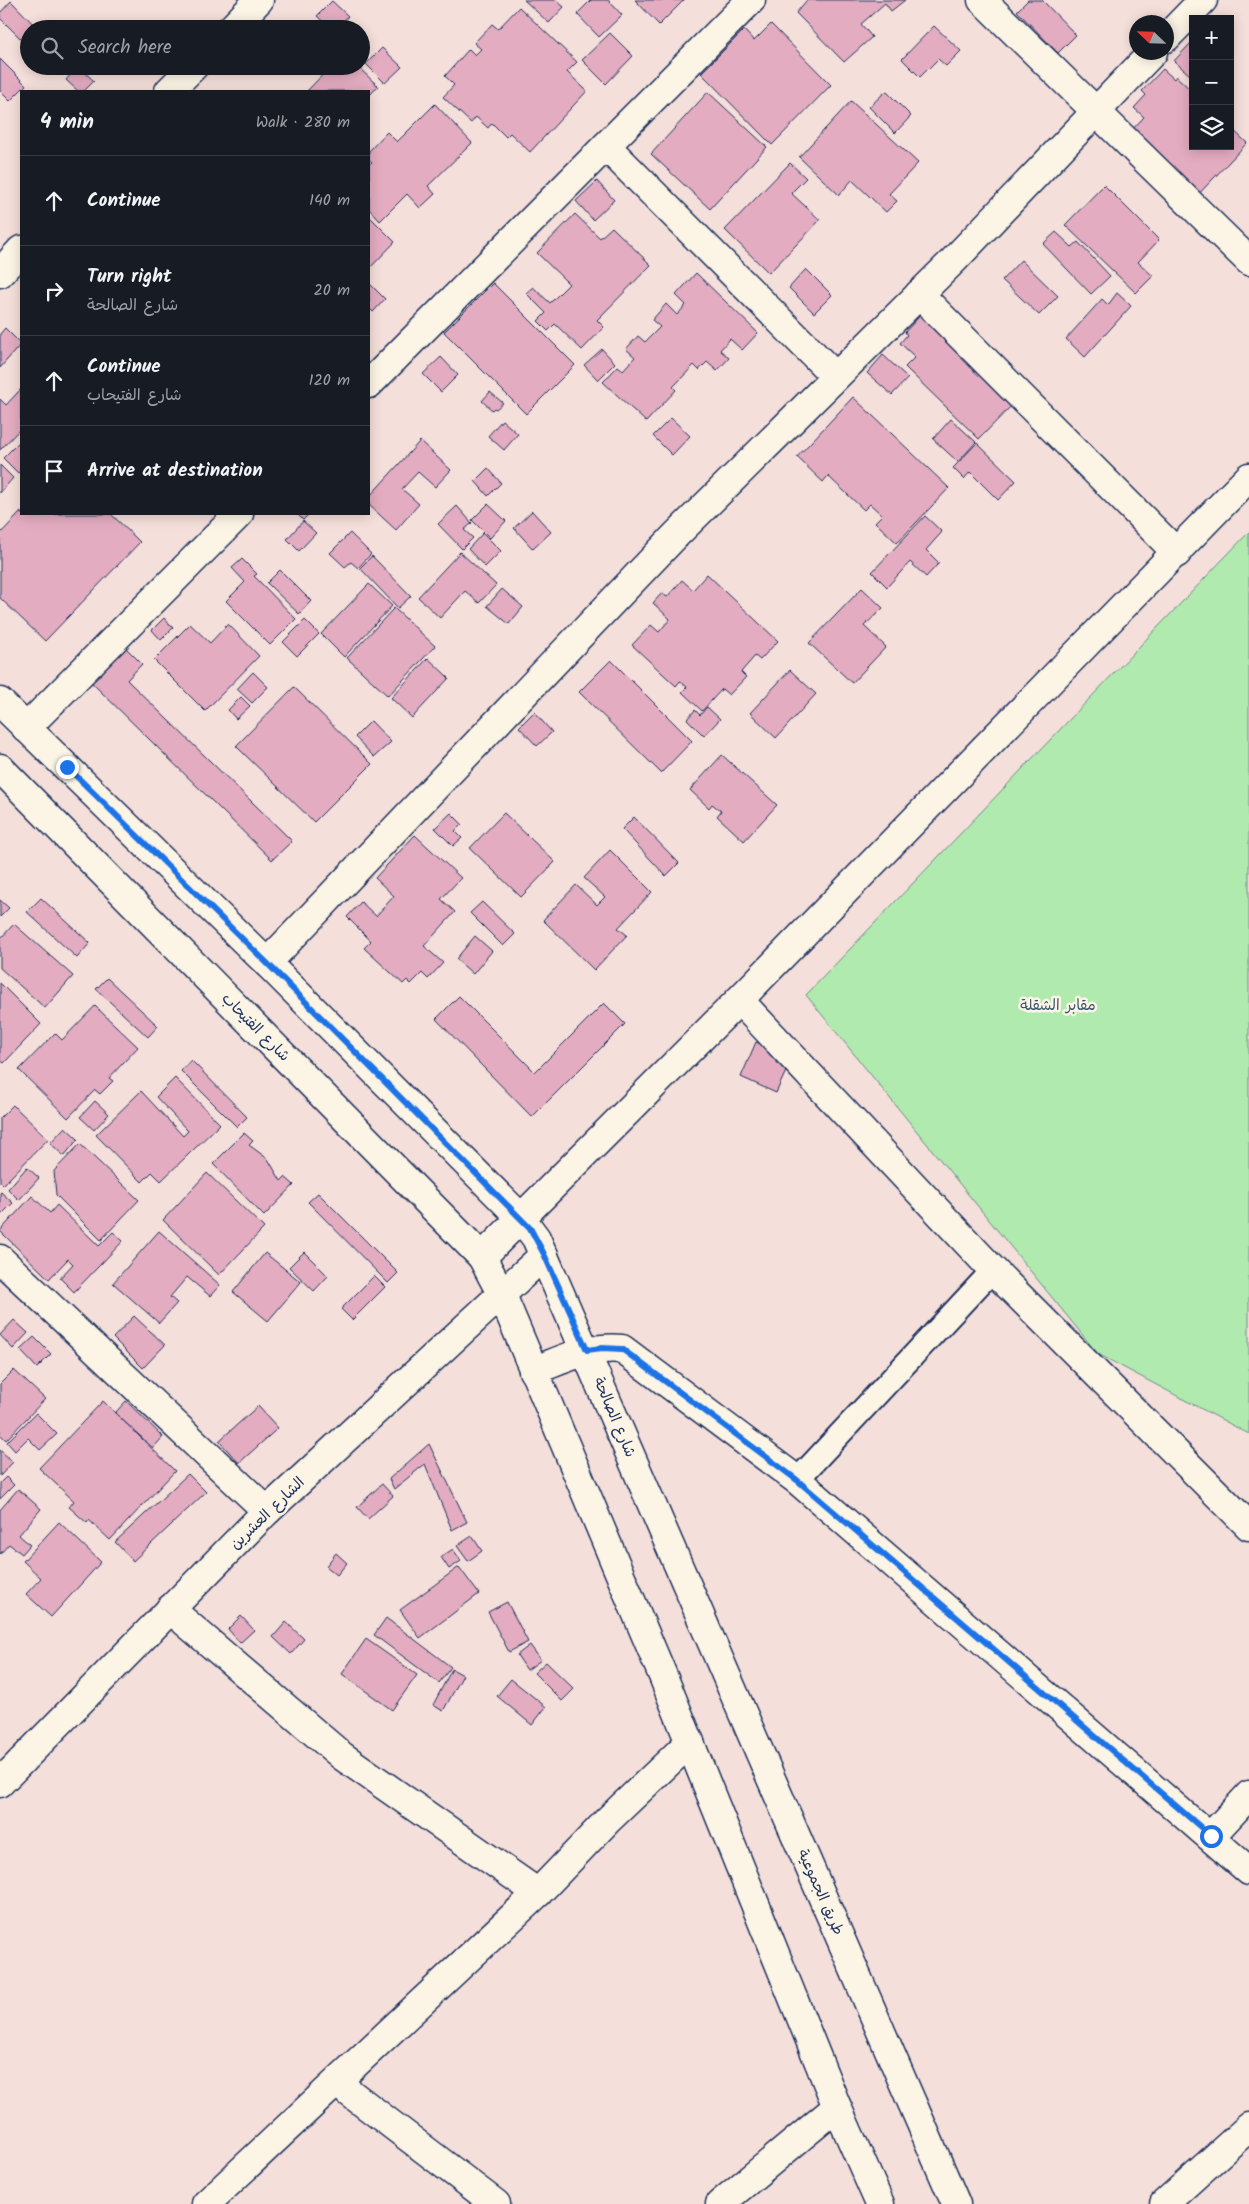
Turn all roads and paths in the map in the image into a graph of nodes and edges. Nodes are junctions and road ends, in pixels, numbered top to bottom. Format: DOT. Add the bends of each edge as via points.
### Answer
graph roads {
  1 [pos="259,0"];
  2 [pos="751,0"];
  3 [pos="982,0"];
  4 [pos="1202,0"];
  5 [pos="240,20"];
  6 [pos="1174,30"];
  7 [pos="1146,60"];
  8 [pos="185,75"];
  9 [pos="170,90"];
  10 [pos="1096,113"];
  11 [pos="606,146"];
  12 [pos="20,251"];
  13 [pos="1249,261"];
  14 [pos="0,273"];
  15 [pos="919,294"];
  16 [pos="835,376"];
  17 [pos="370,383"];
  18 [pos="1249,477"];
  19 [pos="238,515"];
  20 [pos="1176,553"];
  21 [pos="0,702"];
  22 [pos="26,728"];
  23 [pos="0,768"];
  24 [pos="267,963"];
  25 [pos="739,1000"];
  26 [pos="521,1218"];
  27 [pos="544,1254"];
  28 [pos="482,1256"];
  29 [pos="993,1270"];
  30 [pos="5,1273"];
  31 [pos="502,1294"];
  32 [pos="587,1350"];
  33 [pos="533,1371"];
  34 [pos="797,1480"];
  35 [pos="267,1510"];
  36 [pos="1249,1526"];
  37 [pos="685,1579"];
  38 [pos="170,1609"];
  39 [pos="690,1742"];
  40 [pos="0,1783"];
  41 [pos="1249,1795"];
  42 [pos="1211,1836"];
  43 [pos="1249,1871"];
  44 [pos="538,1893"];
  45 [pos="336,2082"];
  46 [pos="837,2107"];
  47 [pos="1249,2127"];
  48 [pos="206,2204"];
  49 [pos="496,2204"];
  50 [pos="720,2204"];
  51 [pos="880,2204"];
  52 [pos="956,2204"];
  53 [pos="1164,2204"];
  1 -- 5 [label="street"];
  2 -- 11 [label="street"];
  3 -- 10 [label="street"];
  4 -- 6 [label="street"];
  7 -- 10 [label="street"];
  8 -- 9 [label="street"];
  10 -- 13 [label="street"];
  10 -- 15 [label="street"];
  11 -- 16 [label="street"];
  11 -- 17 [label="street"];
  12 -- 14 [label="street"];
  15 -- 16 [label="street"];
  15 -- 20 [label="street"];
  16 -- 24 [label="street" via="677,534"];
  18 -- 20 [label="street"];
  19 -- 22 [label="street"];
  20 -- 25 [label="street"];
  21 -- 22 [label="street"];
  22 -- 24 [label="street"];
  23 -- 28 [label="street, شارع الفتيحاب"];
  24 -- 26 [label="street"];
  25 -- 26 [label="street"];
  25 -- 29 [label="street"];
  26 -- 27 [label="street"];
  26 -- 28 [label="street"];
  27 -- 31 [label="street, الشارع العشرين"];
  27 -- 32 [label="street, شارع الصالحة"];
  28 -- 31 [label="street, شارع الفتيحاب"];
  29 -- 34 [label="lane"];
  29 -- 36 [label="street"];
  30 -- 35 [label="street"];
  31 -- 33 [label="street"];
  31 -- 35 [label="street, الشارع العشرين"];
  32 -- 33 [label="street"];
  32 -- 34 [label="street" via="622,1349"];
  32 -- 37 [label="street, شارع الصالحة"];
  33 -- 39 [label="street"];
  34 -- 42 [label="street"];
  35 -- 38 [label="street, الشارع العشرين"];
  37 -- 52 [label="street, طريق الجموعية"];
  38 -- 40 [label="street, الشارع العشرين"];
  38 -- 44 [label="street" via="342,1756"];
  39 -- 44 [label="street"];
  39 -- 46 [label="street"];
  41 -- 42 [label="street"];
  42 -- 43 [label="street"];
  44 -- 45 [label="street"];
  45 -- 48 [label="street"];
  45 -- 49 [label="street"];
  46 -- 50 [label="street"];
  46 -- 51 [label="street"];
  47 -- 53 [label="street"];
}
